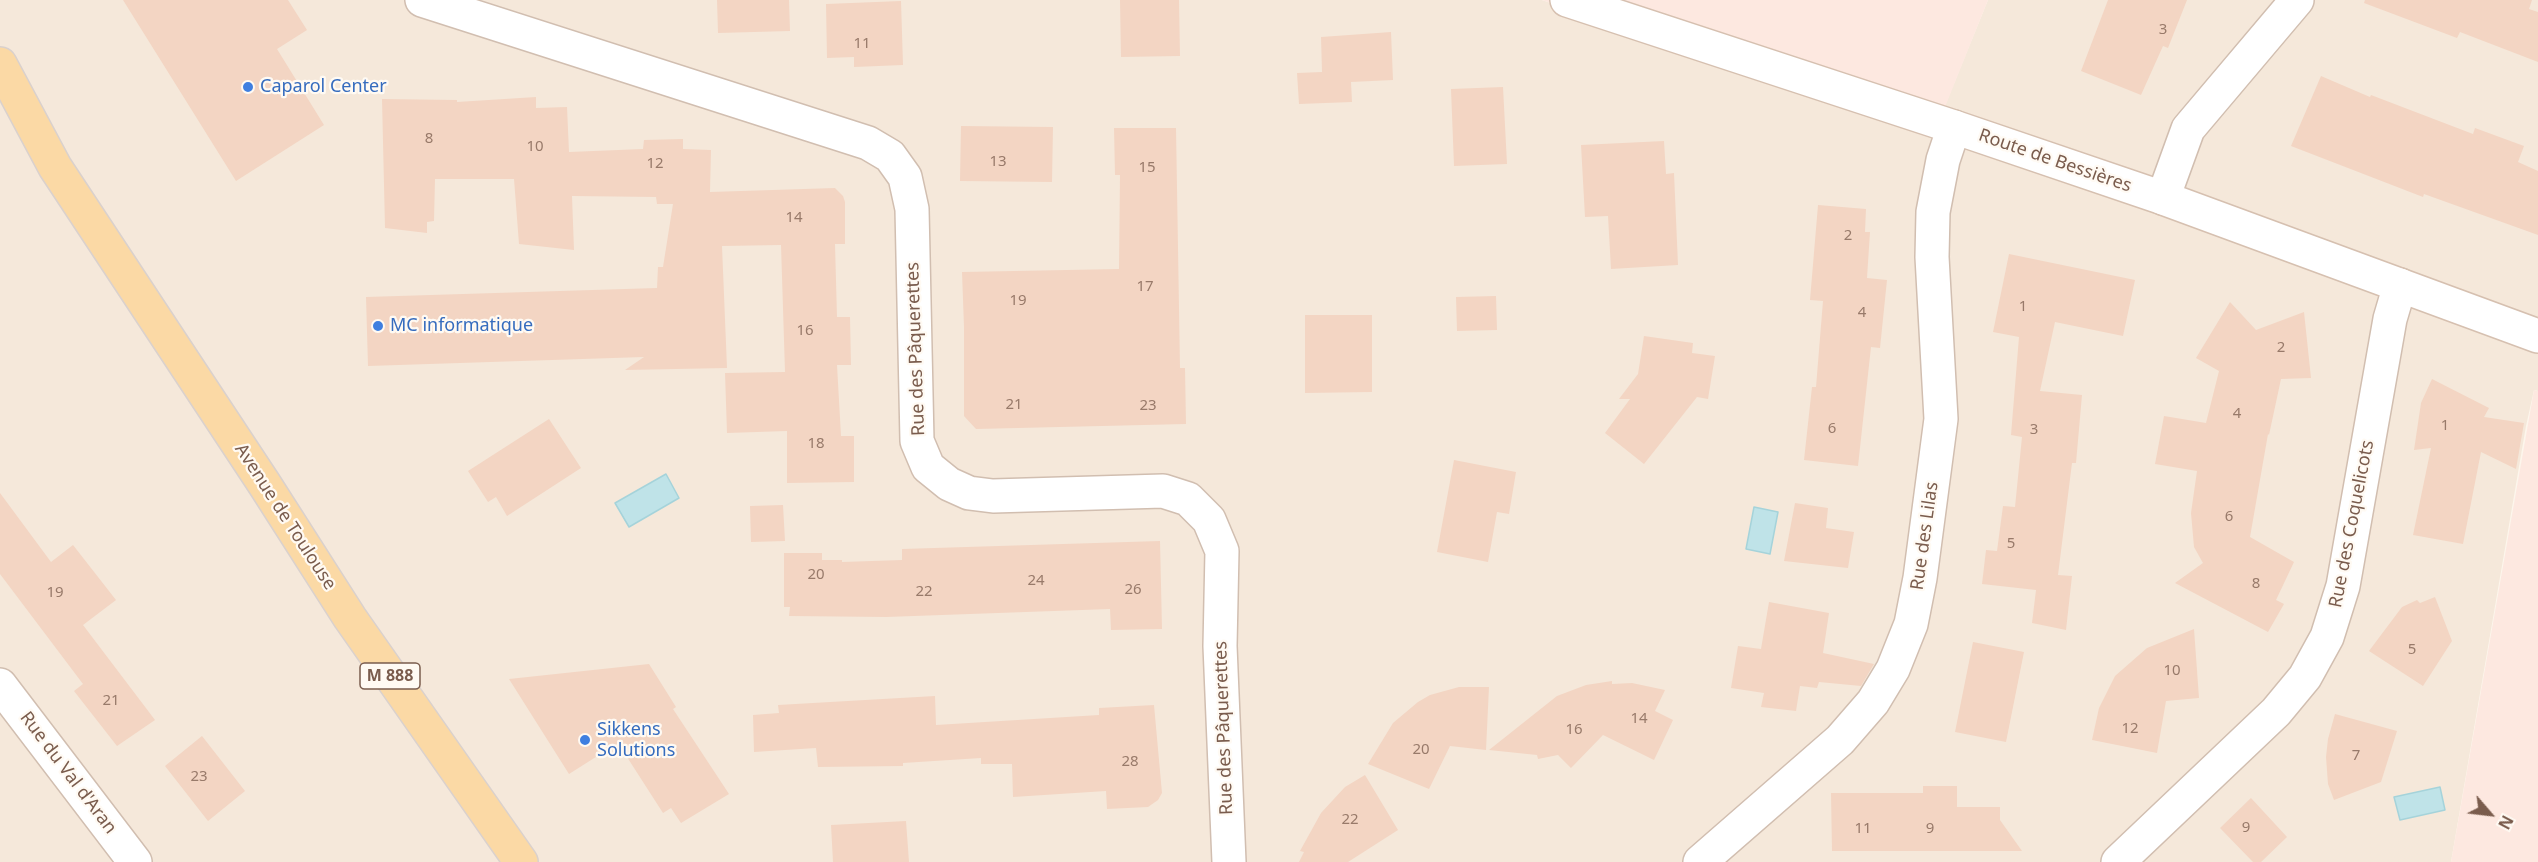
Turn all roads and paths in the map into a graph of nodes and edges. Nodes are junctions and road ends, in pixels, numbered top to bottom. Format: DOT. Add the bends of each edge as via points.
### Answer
graph roads {
  1 [pos="422,0"];
  2 [pos="1567,0"];
  3 [pos="2296,0"];
  4 [pos="0,64"];
  5 [pos="0,100"];
  6 [pos="1954,127"];
  7 [pos="55,167"];
  8 [pos="2163,198"];
  9 [pos="2400,285"];
  10 [pos="2538,336"];
  11 [pos="0,685"];
  12 [pos="135,862"];
  13 [pos="521,862"];
  14 [pos="1229,862"];
  15 [pos="1700,862"];
  16 [pos="2118,862"];
  1 -- 14 [label="street, Rue des Pâquerettes" via="868,143 890,156 905,177 912,209 917,441 928,467 949,484 969,493 993,496 1163,492 1188,499 1209,520 1222,551 1220,646"];
  2 -- 6 [label="street, Route de Bessières"];
  3 -- 8 [label="street" via="2188,129"];
  4 -- 7 [label="main road, Avenue de Toulouse / M 888"];
  5 -- 7 [label="main road, Avenue de Toulouse / M 888"];
  6 -- 8 [label="street, Route de Bessières"];
  6 -- 15 [label="street, Rue des Lilas" via="1933,212 1941,419 1911,624 1888,677 1853,725"];
  7 -- 13 [label="main road, Avenue de Toulouse / M 888" via="350,618"];
  8 -- 9 [label="street, Route de Bessières"];
  9 -- 10 [label="street, Route de Bessières"];
  9 -- 16 [label="street, Rue des Coquelicots" via="2390,319 2343,586 2327,637 2305,677 2276,712"];
  11 -- 12 [label="street, Rue du Val d'Aran"];
}
